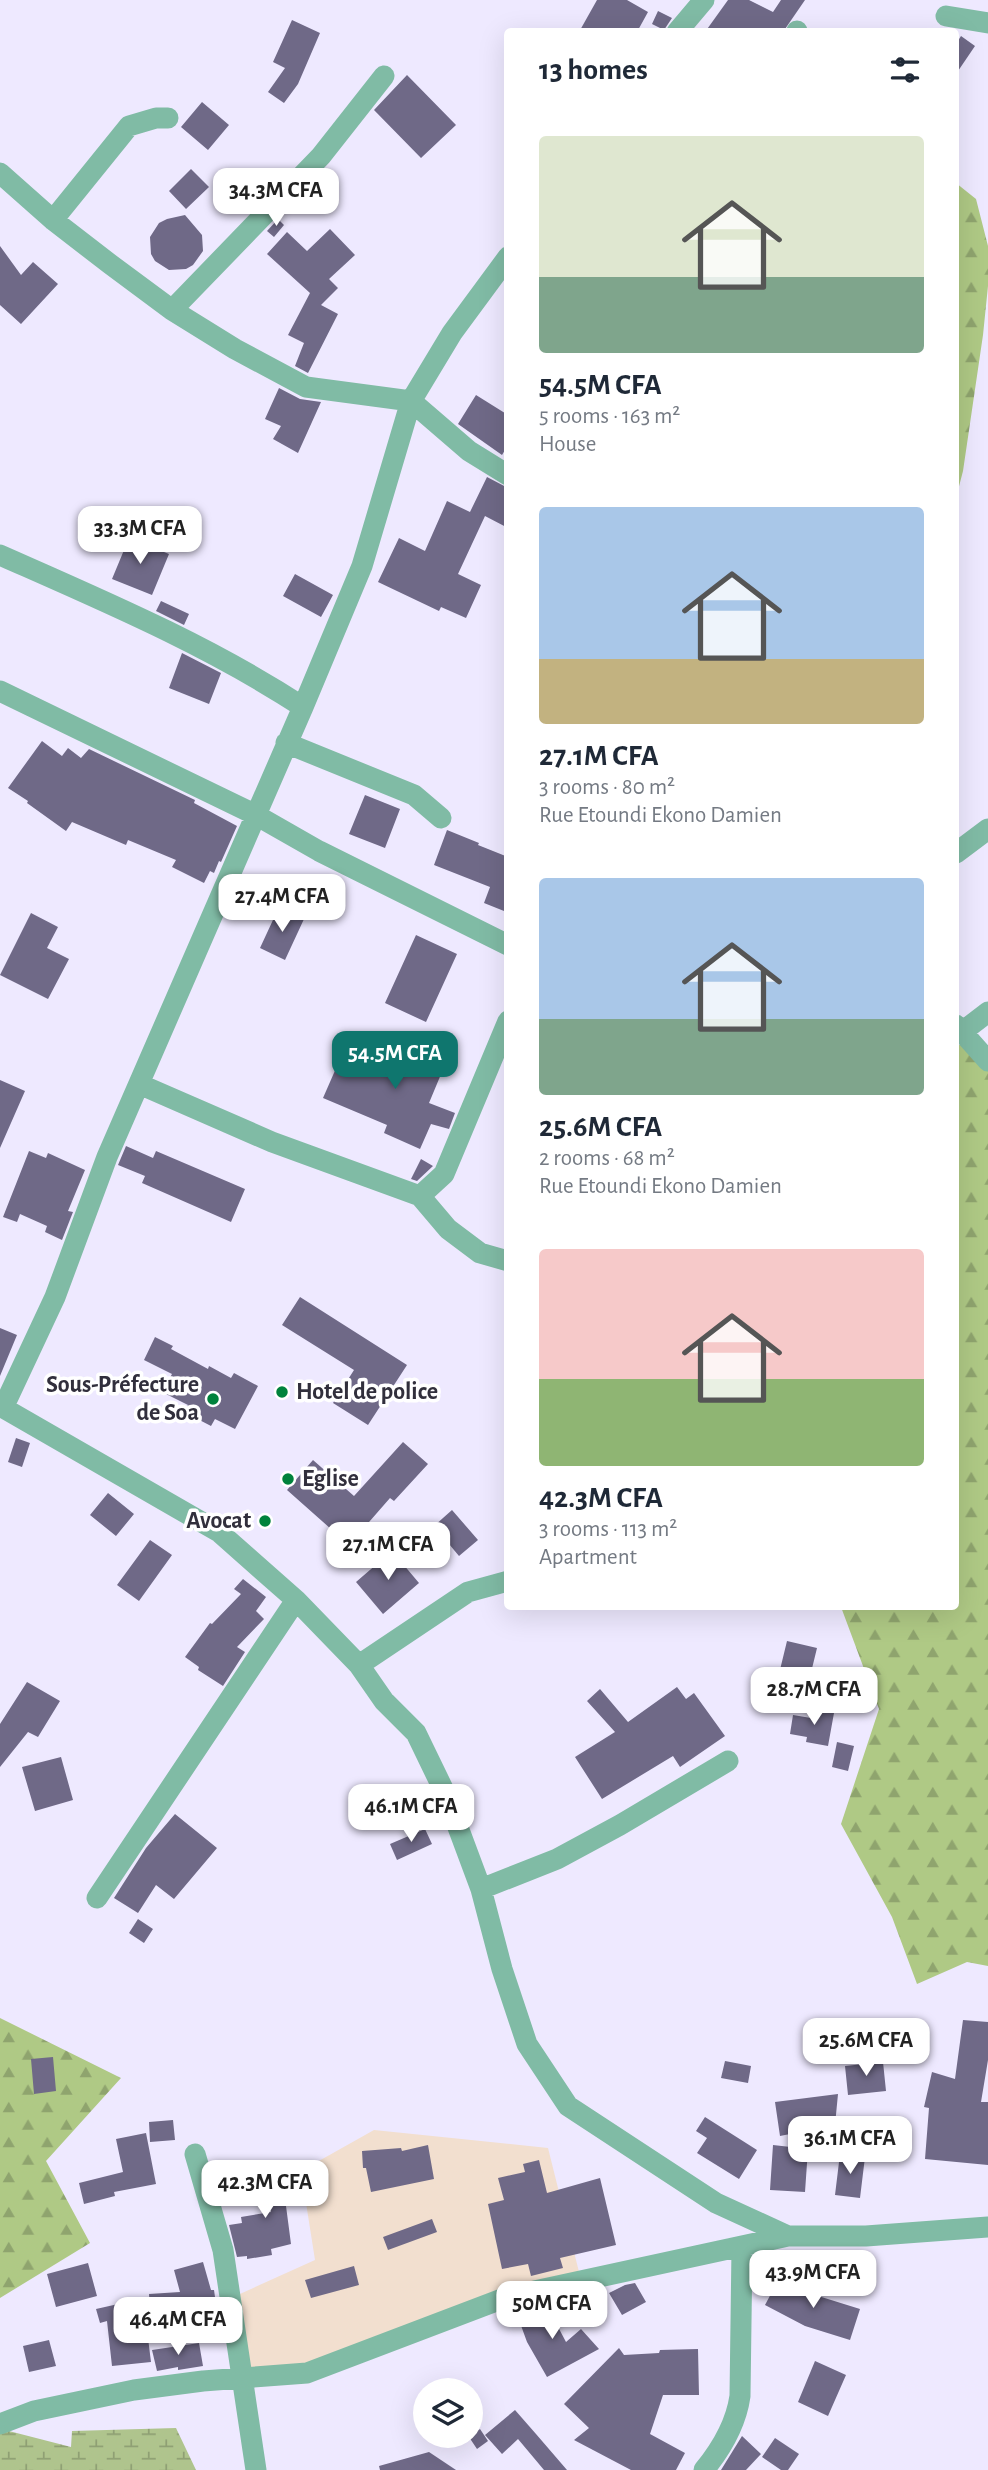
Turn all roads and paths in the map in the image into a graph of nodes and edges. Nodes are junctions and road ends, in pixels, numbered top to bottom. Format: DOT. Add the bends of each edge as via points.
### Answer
graph roads {
  1 [pos="704,0"];
  2 [pos="946,16"];
  3 [pos="988,23"];
  4 [pos="680,28"];
  5 [pos="384,76"];
  6 [pos="168,118"];
  7 [pos="0,173"];
  8 [pos="53,220"];
  9 [pos="504,262"];
  10 [pos="172,310"];
  11 [pos="411,401"];
  12 [pos="504,473"];
  13 [pos="0,555"];
  14 [pos="0,691"];
  15 [pos="303,707"];
  16 [pos="286,743"];
  17 [pos="256,815"];
  18 [pos="441,818"];
  19 [pos="988,829"];
  20 [pos="959,851"];
  21 [pos="504,943"];
  22 [pos="988,1012"];
  23 [pos="959,1029"];
  24 [pos="504,1031"];
  25 [pos="988,1062"];
  26 [pos="139,1084"];
  27 [pos="420,1196"];
  28 [pos="504,1260"];
  29 [pos="2,1407"];
  30 [pos="504,1582"];
  31 [pos="296,1600"];
  32 [pos="359,1665"];
  33 [pos="728,1760"];
  34 [pos="481,1889"];
  35 [pos="97,1898"];
  36 [pos="195,2154"];
  37 [pos="988,2227"];
  38 [pos="788,2236"];
  39 [pos="742,2248"];
  40 [pos="242,2379"];
  41 [pos="0,2424"];
  42 [pos="256,2470"];
  43 [pos="704,2470"];
  1 -- 4 [label="street"];
  2 -- 3 [label="street"];
  5 -- 10 [label="street" via="321,156"];
  6 -- 8 [label="street" via="130,126"];
  7 -- 8 [label="street"];
  8 -- 10 [label="street"];
  9 -- 11 [label="street" via="452,333"];
  10 -- 11 [label="street" via="306,387"];
  11 -- 12 [label="street" via="469,451"];
  11 -- 15 [label="street" via="362,566"];
  13 -- 15 [label="street" via="160,626 254,675"];
  14 -- 17 [label="street"];
  15 -- 16 [label="street"];
  16 -- 17 [label="street"];
  16 -- 18 [label="street" via="414,795"];
  17 -- 21 [label="street"];
  17 -- 26 [label="street"];
  19 -- 20 [label="street"];
  22 -- 23 [label="street"];
  23 -- 25 [label="street"];
  24 -- 27 [label="street" via="444,1174"];
  26 -- 27 [label="street" via="272,1142"];
  26 -- 29 [label="street" via="55,1297"];
  27 -- 28 [label="street" via="448,1229 469,1245"];
  29 -- 31 [label="street" via="219,1532"];
  30 -- 32 [label="street" via="468,1592"];
  31 -- 32 [label="street"];
  31 -- 35 [label="street"];
  32 -- 34 [label="street" via="416,1733 446,1795"];
  33 -- 34 [label="street" via="557,1858"];
  34 -- 38 [label="street" via="527,2045 568,2106 716,2203"];
  36 -- 40 [label="street" via="223,2250"];
  37 -- 38 [label="street" via="866,2236"];
  38 -- 39 [label="street"];
  39 -- 40 [label="street" via="507,2297 307,2373"];
  39 -- 43 [label="street" via="738,2411 719,2452"];
  40 -- 41 [label="street" via="134,2390 34,2411"];
  40 -- 42 [label="street"];
}
